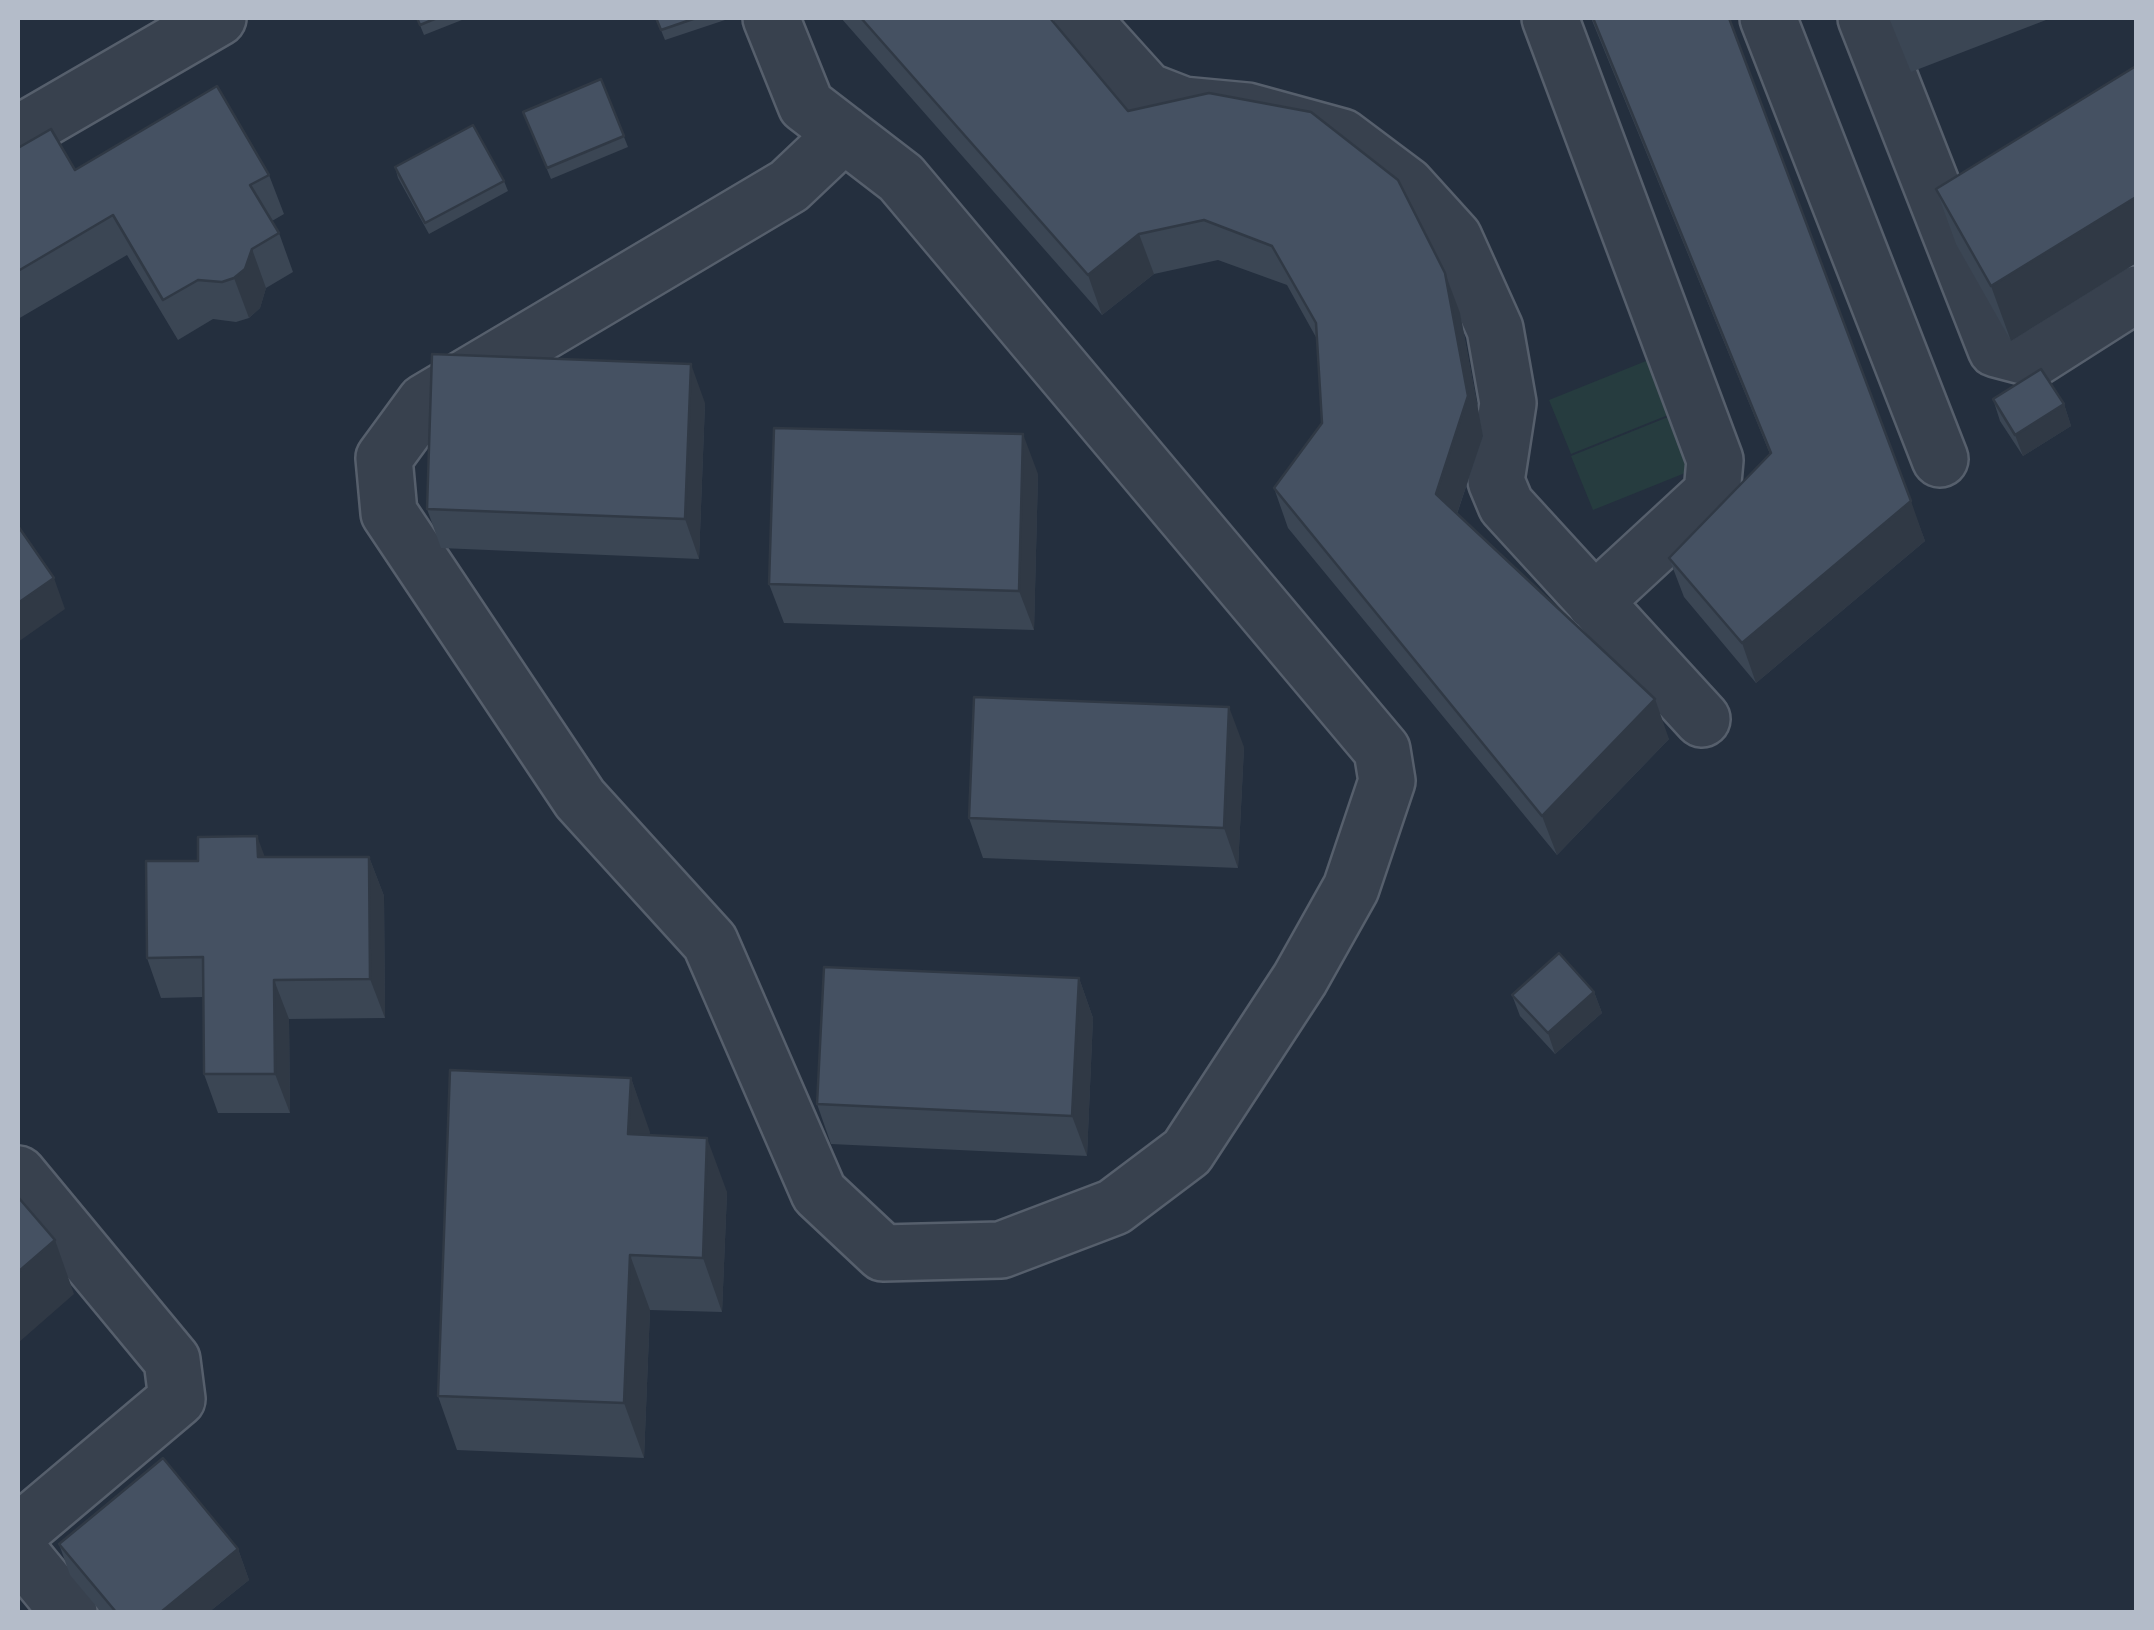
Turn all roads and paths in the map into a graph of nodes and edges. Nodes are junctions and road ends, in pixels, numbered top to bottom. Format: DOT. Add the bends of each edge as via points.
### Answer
graph roads {
  1 [pos="218,18"];
  2 [pos="771,18"];
  3 [pos="1081,18"];
  4 [pos="1550,18"];
  5 [pos="1768,18"];
  6 [pos="1866,18"];
  7 [pos="18,134"];
  8 [pos="844,134"];
  9 [pos="2136,294"];
  10 [pos="1940,459"];
  11 [pos="1594,602"];
  12 [pos="1702,719"];
  13 [pos="18,1174"];
  14 [pos="18,1533"];
  15 [pos="18,1550"];
  16 [pos="68,1612"];
  1 -- 7 [label="street"];
  2 -- 8 [label="street" via="806,105"];
  3 -- 11 [label="street" via="1147,92 1342,137 1406,185 1454,238 1495,328 1508,402 1496,481 1506,505"];
  4 -- 11 [label="street" via="1715,460 1712,493"];
  5 -- 10 [label="street"];
  6 -- 9 [label="street" via="1996,349 2034,360"];
  8 -- 8 [label="street" via="901,178 1382,750 1387,781 1351,888 1187,1152 1114,1207 1000,1250 883,1254 819,1193 710,942 580,798 389,512 384,458 425,402 789,186"];
  11 -- 12 [label="street"];
  13 -- 14 [label="street" via="172,1360 177,1399"];
  15 -- 16 [label="street"];
}
